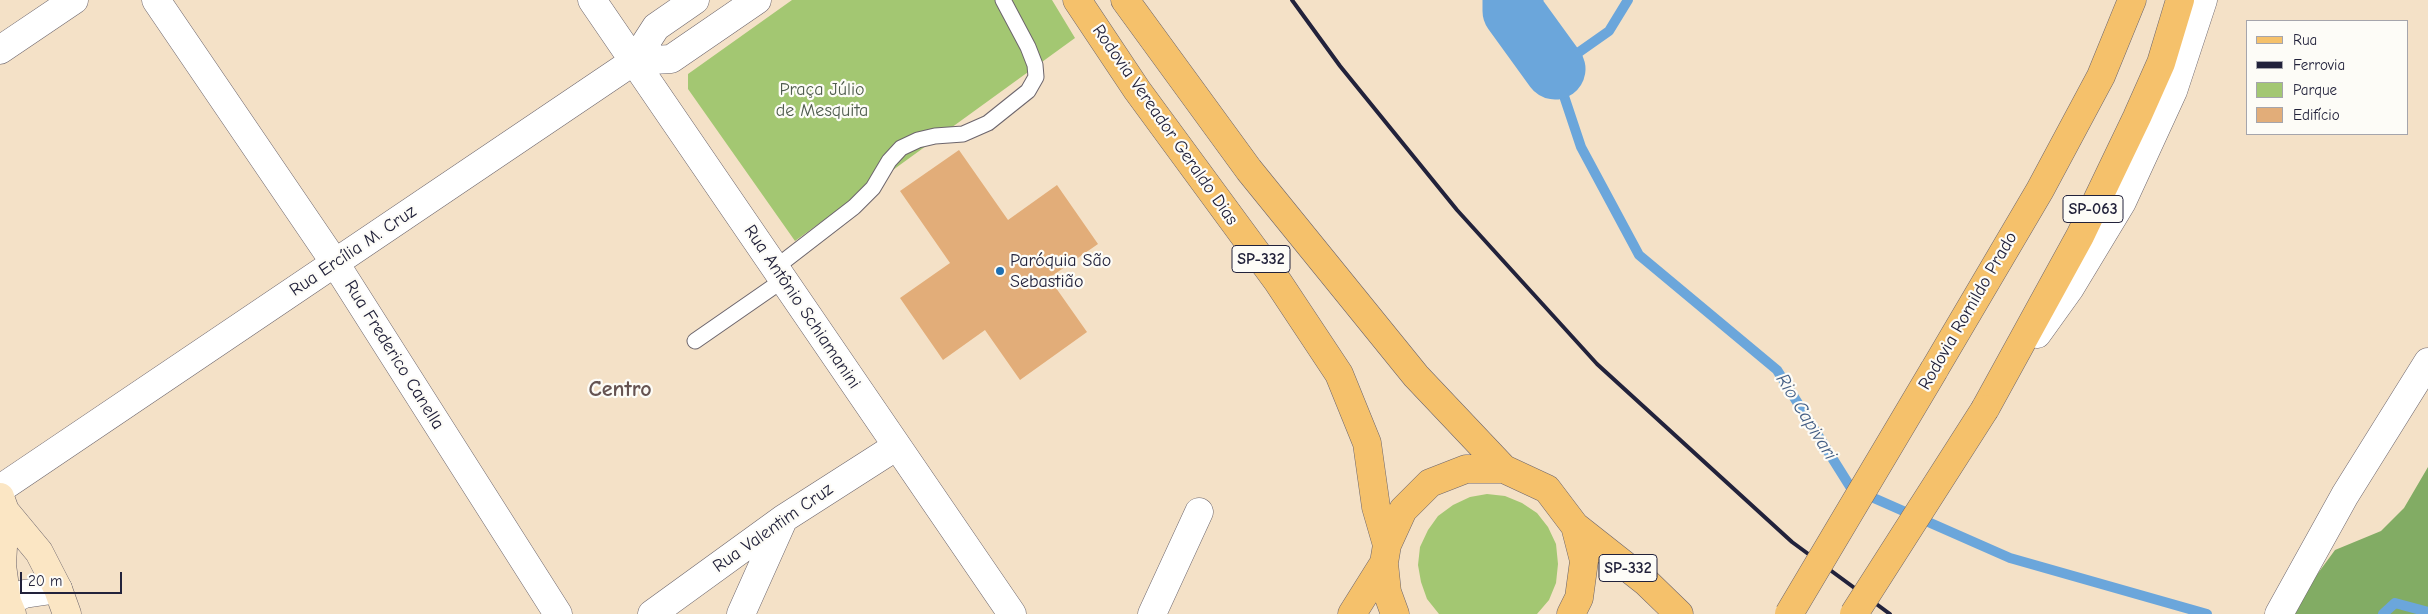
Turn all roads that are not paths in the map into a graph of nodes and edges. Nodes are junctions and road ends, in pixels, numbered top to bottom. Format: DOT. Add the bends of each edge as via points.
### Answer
graph roads {
  1 [pos="74,0"];
  2 [pos="156,0"];
  3 [pos="592,0"];
  4 [pos="695,0"];
  5 [pos="757,0"];
  6 [pos="1003,0"];
  7 [pos="1077,0"];
  8 [pos="1125,0"];
  9 [pos="2132,0"];
  10 [pos="2180,0"];
  11 [pos="2203,0"];
  12 [pos="0,50"];
  13 [pos="630,55"];
  14 [pos="335,263"];
  15 [pos="779,274"];
  16 [pos="695,341"];
  17 [pos="2428,362"];
  18 [pos="1990,401"];
  19 [pos="897,446"];
  20 [pos="1504,469"];
  21 [pos="2,499"];
  22 [pos="1199,512"];
  23 [pos="783,519"];
  24 [pos="1575,526"];
  25 [pos="1385,554"];
  26 [pos="58,589"];
  27 [pos="6,608"];
  28 [pos="2280,610"];
  29 [pos="68,614"];
  30 [pos="558,614"];
  31 [pos="652,614"];
  32 [pos="741,614"];
  33 [pos="1012,614"];
  34 [pos="1152,614"];
  35 [pos="1352,614"];
  36 [pos="1395,614"];
  37 [pos="1571,614"];
  38 [pos="1679,614"];
  39 [pos="1789,614"];
  40 [pos="1854,614"];
  1 -- 12 [label="street"];
  2 -- 14 [label="street, Rua Frederico Canella"];
  3 -- 13 [label="street, Rua Antônio Schiamanini"];
  4 -- 13 [label="street, Rua Ercília M. Cruz" via="656,27"];
  5 -- 13 [label="street" via="672,59"];
  6 -- 15 [label="lane" via="1035,65 1036,78 1028,90 988,123 963,134 935,136 902,148 854,208"];
  7 -- 25 [label="main road, Rodovia Vereador Geraldo Dias / SP-332" via="1137,90 1278,282 1339,374 1367,443"];
  8 -- 20 [label="main road, SP-332" via="1261,185 1416,376"];
  9 -- 39 [label="main road, Rodovia Romildo Prado / SP-063, bridge" via="2102,76 2040,190"];
  10 -- 18 [label="main road, SP-063" via="2161,62 2137,117 2080,236"];
  11 -- 18 [label="street" via="2173,91 2122,202 2070,288"];
  13 -- 14 [label="street, Rua Ercília M. Cruz"];
  13 -- 15 [label="street, Rua Antônio Schiamanini"];
  14 -- 21 [label="street, Rua Ercília M. Cruz"];
  14 -- 30 [label="street, Rua Frederico Canella"];
  15 -- 16 [label="lane"];
  15 -- 19 [label="street, Rua Antônio Schiamanini"];
  17 -- 28 [label="street" via="2345,495"];
  18 -- 40 [label="main road, SP-063, bridge"];
  19 -- 23 [label="street, Rua Valentim Cruz"];
  19 -- 33 [label="street, Rua Antônio Schiamanini"];
  20 -- 24 [label="main road, SP-332" via="1547,489"];
  20 -- 25 [label="main road, SP-332" via="1466,469 1430,483 1402,510"];
  21 -- 26 [label="main road" via="38,552"];
  21 -- 27 [label="main road"];
  22 -- 34 [label="street"];
  23 -- 31 [label="street, Rua Valentim Cruz"];
  23 -- 32 [label="street"];
  24 -- 37 [label="main road, SP-332" via="1584,561 1579,598"];
  24 -- 38 [label="main road, SP-332" via="1646,582"];
  25 -- 35 [label="main road"];
  25 -- 36 [label="main road, SP-332" via="1386,592"];
  26 -- 27 [label="street" via="31,592"];
  26 -- 29 [label="main road"];
}
